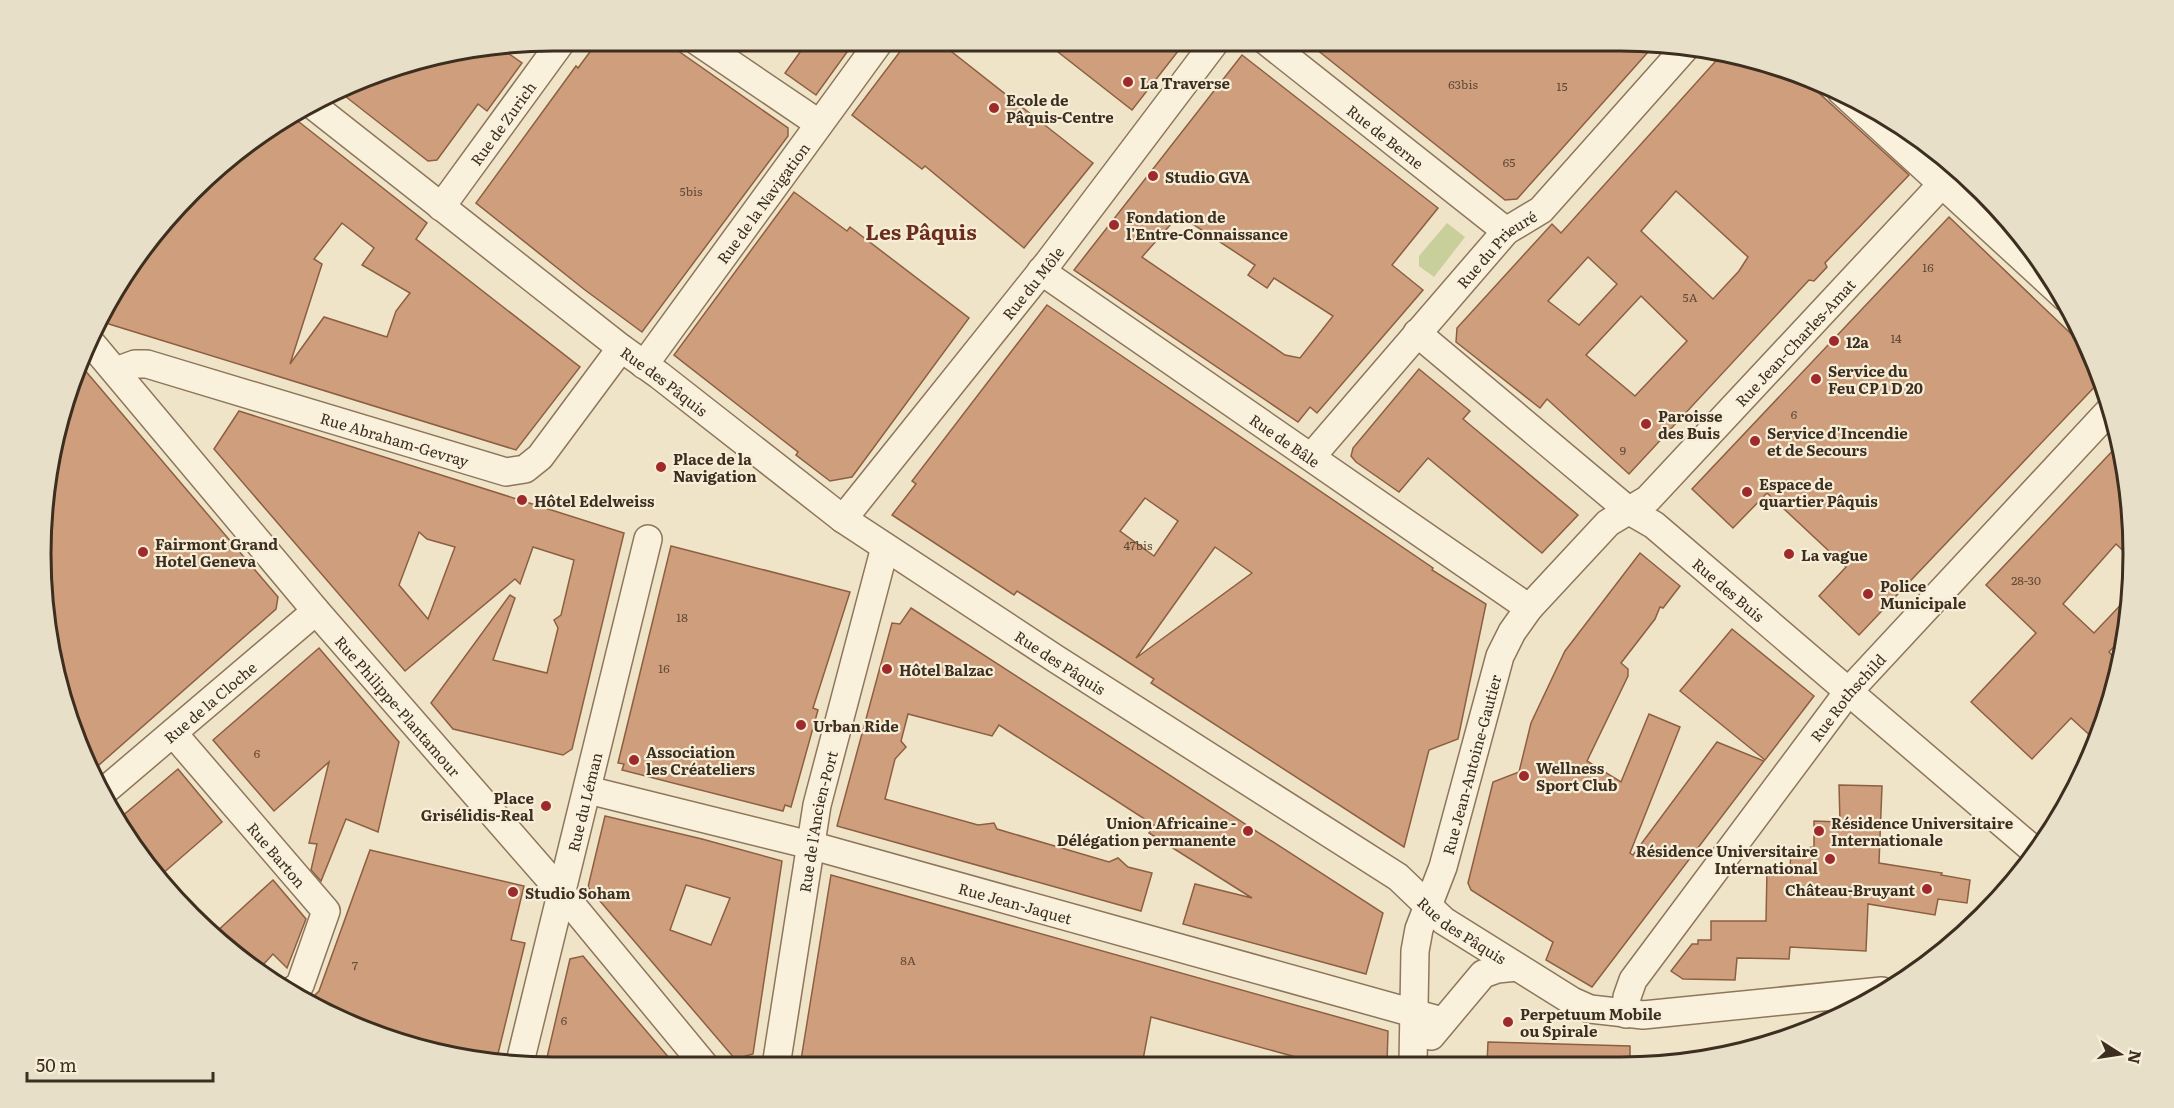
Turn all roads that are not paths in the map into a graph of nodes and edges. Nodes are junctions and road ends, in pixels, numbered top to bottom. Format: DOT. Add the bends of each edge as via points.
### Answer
graph roads {
  1 [pos="554,51"];
  2 [pos="712,51"];
  3 [pos="872,51"];
  4 [pos="1208,51"];
  5 [pos="1279,51"];
  6 [pos="1679,54"];
  7 [pos="318,110"];
  8 [pos="818,123"];
  9 [pos="1894,132"];
  10 [pos="1949,176"];
  11 [pos="441,207"];
  12 [pos="1506,231"];
  13 [pos="2022,252"];
  14 [pos="1041,271"];
  15 [pos="1417,333"];
  16 [pos="96,348"];
  17 [pos="621,348"];
  18 [pos="644,365"];
  19 [pos="116,371"];
  20 [pos="2104,417"];
  21 [pos="1312,456"];
  22 [pos="1628,510"];
  23 [pos="843,519"];
  24 [pos="648,539"];
  25 [pos="885,547"];
  26 [pos="1529,608"];
  27 [pos="316,611"];
  28 [pos="1848,692"];
  29 [pos="173,732"];
  30 [pos="109,788"];
  31 [pos="588,790"];
  32 [pos="810,845"];
  33 [pos="2029,846"];
  34 [pos="562,893"];
  35 [pos="1428,904"];
  36 [pos="1517,967"];
  37 [pos="297,987"];
  38 [pos="1866,993"];
  39 [pos="1414,1013"];
  40 [pos="1626,1014"];
  41 [pos="1442,1021"];
  42 [pos="521,1056"];
  43 [pos="698,1057"];
  44 [pos="777,1057"];
  45 [pos="1413,1057"];
  46 [pos="1416,1057"];
  1 -- 11 [label="street, Rue de Zurich"];
  2 -- 8 [label="street"];
  3 -- 8 [label="street, Rue de la Navigation"];
  4 -- 14 [label="street, Rue du Môle"];
  5 -- 12 [label="street, Rue de Berne"];
  6 -- 12 [label="street, Rue du Prieuré" via="1541,210"];
  7 -- 11 [label="street, Rue des Pâquis"];
  8 -- 18 [label="street, Rue de la Navigation"];
  9 -- 10 [label="street"];
  10 -- 13 [label="street"];
  10 -- 22 [label="street, Rue Jean-Charles-Amat" via="1648,499"];
  11 -- 17 [label="street, Rue des Pâquis"];
  12 -- 15 [label="street, Rue du Prieuré"];
  14 -- 21 [label="street, Rue de Bâle"];
  14 -- 23 [label="street, Rue du Môle"];
  15 -- 21 [label="street, Rue du Prieuré"];
  15 -- 22 [label="street, Rue des Buis"];
  16 -- 19 [label="street, Rue Philippe-Plantamour"];
  17 -- 18 [label="street, Rue des Pâquis"];
  17 -- 19 [label="street, Rue Abraham-Gevray" via="540,457 525,469 506,472 147,364"];
  18 -- 23 [label="street, Rue des Pâquis"];
  19 -- 27 [label="street, Rue Philippe-Plantamour"];
  20 -- 28 [label="street, Rue Rothschild"];
  21 -- 26 [label="street, Rue de Bâle"];
  22 -- 26 [label="street, Rue Jean-Antoine-Gautier" via="1608,523"];
  22 -- 28 [label="street, Rue des Buis" via="1654,525"];
  23 -- 25 [label="street, Rue des Pâquis"];
  24 -- 31 [label="street, Rue du Léman"];
  25 -- 32 [label="street, Rue de l'Ancien-Port"];
  25 -- 35 [label="street, Rue des Pâquis" via="1398,877"];
  26 -- 35 [label="street, Rue Jean-Antoine-Gautier" via="1500,656 1443,867"];
  27 -- 29 [label="street, Rue de la Cloche"];
  27 -- 34 [label="street, Rue Philippe-Plantamour"];
  28 -- 33 [label="street, Rue des Buis"];
  28 -- 40 [label="street, Rue Rothschild" via="1633,980"];
  29 -- 30 [label="street, Rue de la Cloche"];
  29 -- 37 [label="street, Rue Barton" via="326,911"];
  31 -- 32 [label="street, Rue Jean-Jaquet"];
  31 -- 34 [label="street, Rue du Léman"];
  32 -- 39 [label="street, Rue Jean-Jaquet"];
  32 -- 44 [label="street, Rue de l'Ancien-Port"];
  34 -- 42 [label="street, Rue du Léman"];
  34 -- 43 [label="street, Rue Philippe-Plantamour"];
  35 -- 36 [label="street, Rue des Pâquis" via="1444,921"];
  35 -- 39 [label="street, Rue Jean-Antoine-Gautier" via="1415,951"];
  36 -- 40 [label="street, Rue des Pâquis" via="1590,1009"];
  36 -- 41 [label="street" via="1483,974"];
  38 -- 40 [label="street, Rue des Pâquis"];
  39 -- 41 [label="street, Rue Jean-Jaquet"];
  39 -- 45 [label="street, Rue Jean-Antoine-Gautier"];
  41 -- 46 [label="street"];
}
